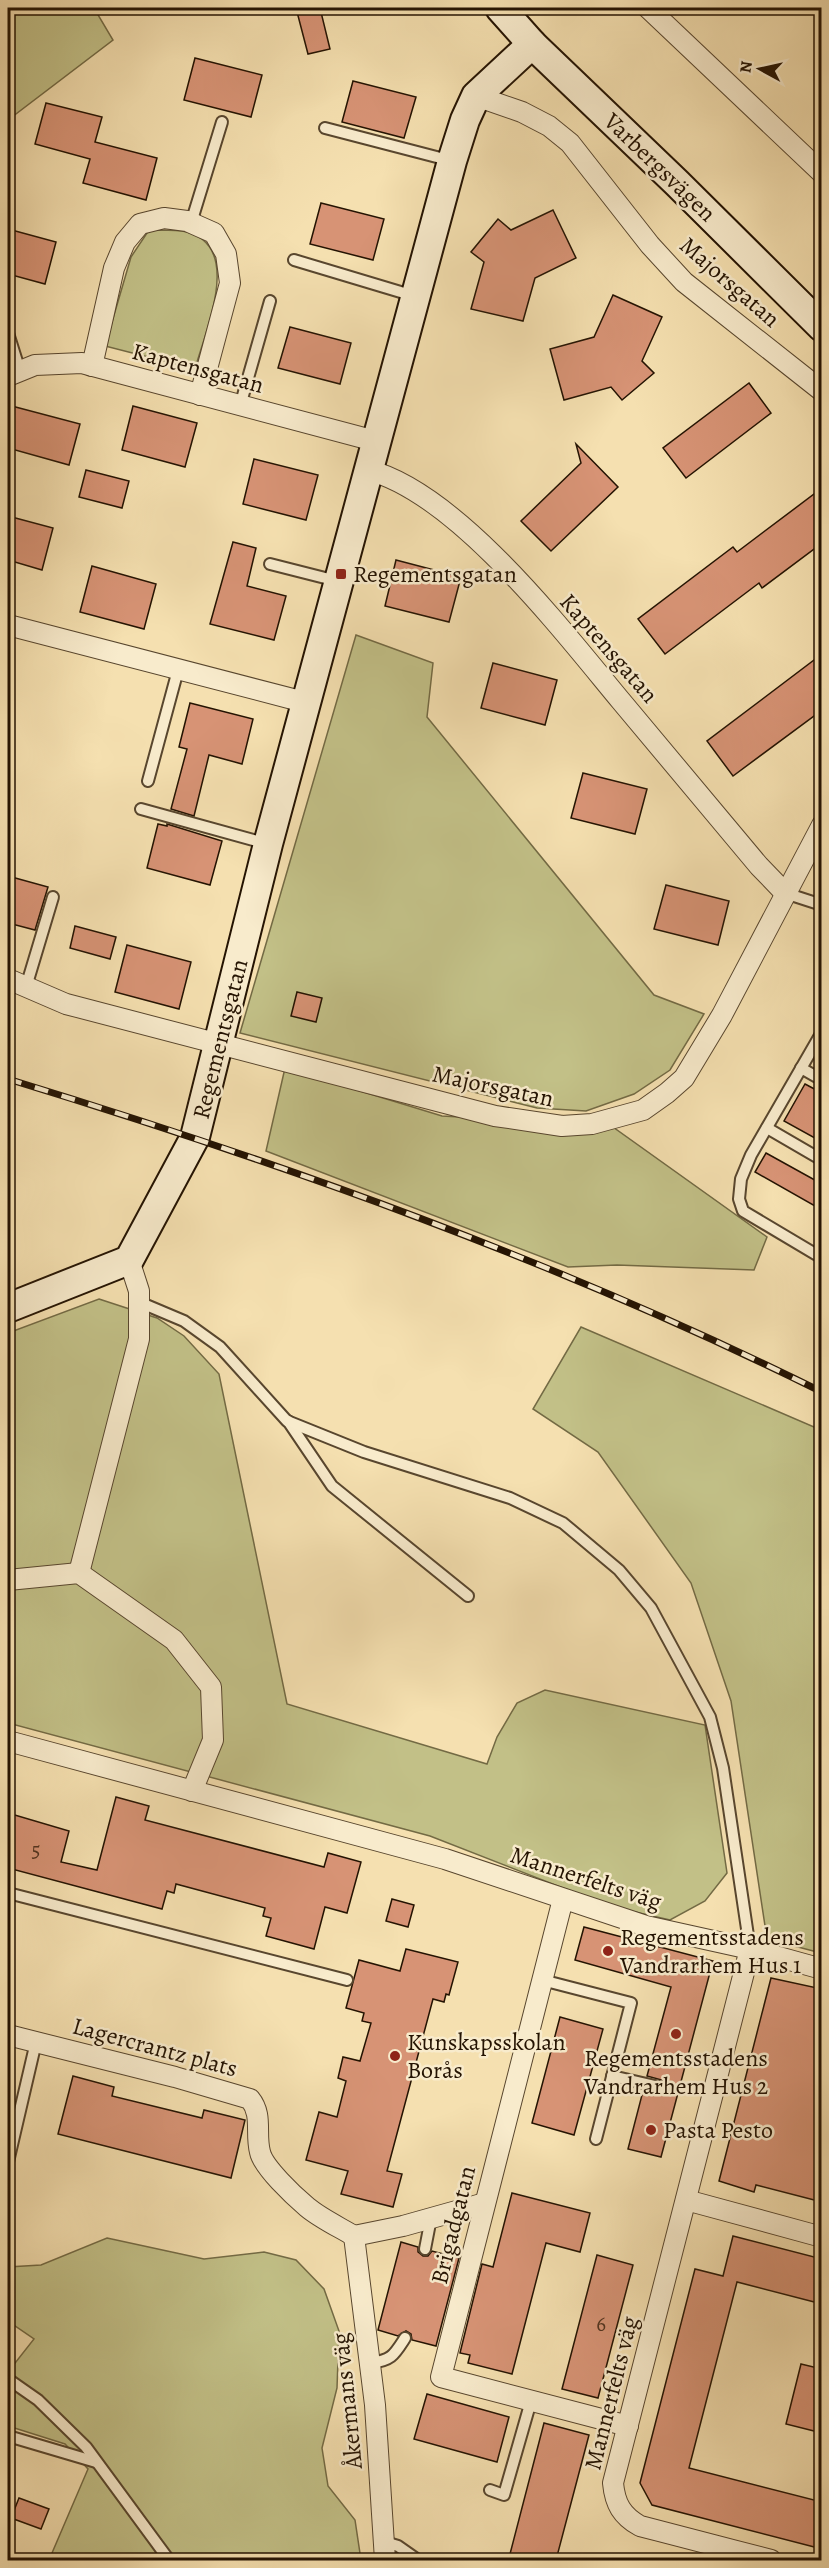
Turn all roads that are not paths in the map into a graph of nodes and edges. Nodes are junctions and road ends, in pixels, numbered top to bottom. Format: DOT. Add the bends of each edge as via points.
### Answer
graph roads {
  1 [pos="500,8"];
  2 [pos="648,8"];
  3 [pos="532,44"];
  4 [pos="476,96"];
  5 [pos="222,122"];
  6 [pos="325,128"];
  7 [pos="452,161"];
  8 [pos="822,173"];
  9 [pos="191,223"];
  10 [pos="294,260"];
  11 [pos="417,297"];
  12 [pos="270,301"];
  13 [pos="822,327"];
  14 [pos="8,333"];
  15 [pos="92,366"];
  16 [pos="14,374"];
  17 [pos="822,391"];
  18 [pos="200,395"];
  19 [pos="240,406"];
  20 [pos="375,441"];
  21 [pos="368,470"];
  22 [pos="270,564"];
  23 [pos="339,581"];
  24 [pos="8,625"];
  25 [pos="178,670"];
  26 [pos="308,703"];
  27 [pos="148,781"];
  28 [pos="141,809"];
  29 [pos="822,825"];
  30 [pos="268,844"];
  31 [pos="784,893"];
  32 [pos="53,897"];
  33 [pos="822,905"];
  34 [pos="8,979"];
  35 [pos="26,987"];
  36 [pos="822,1032"];
  37 [pos="219,1046"];
  38 [pos="801,1068"];
  39 [pos="822,1080"];
  40 [pos="767,1128"];
  41 [pos="822,1160"];
  42 [pos="822,1258"];
  43 [pos="129,1260"];
  44 [pos="139,1302"];
  45 [pos="8,1308"];
  46 [pos="287,1421"];
  47 [pos="80,1573"];
  48 [pos="8,1580"];
  49 [pos="468,1596"];
  50 [pos="8,1742"];
  51 [pos="192,1791"];
  52 [pos="8,1893"];
  53 [pos="562,1899"];
  54 [pos="750,1949"];
  55 [pos="822,1968"];
  56 [pos="347,1980"];
  57 [pos="542,1980"];
  58 [pos="8,2035"];
  59 [pos="36,2042"];
  60 [pos="612,2076"];
  61 [pos="664,2088"];
  62 [pos="596,2139"];
  63 [pos="8,2162"];
  64 [pos="686,2200"];
  65 [pos="485,2203"];
  66 [pos="431,2218"];
  67 [pos="354,2236"];
  68 [pos="822,2237"];
  69 [pos="425,2249"];
  70 [pos="405,2338"];
  71 [pos="371,2363"];
  72 [pos="8,2379"];
  73 [pos="531,2401"];
  74 [pos="628,2426"];
  75 [pos="8,2436"];
  76 [pos="97,2462"];
  77 [pos="490,2490"];
  78 [pos="385,2551"];
  79 [pos="169,2560"];
  80 [pos="418,2560"];
  81 [pos="771,2560"];
  1 -- 3 [label="street, Varbergsvägen"];
  2 -- 8 [label="street"];
  3 -- 4 [label="street, Regementsgatan"];
  3 -- 13 [label="street, Varbergsvägen"];
  4 -- 7 [label="street, Regementsgatan"];
  4 -- 17 [label="street, Majorsgatan" via="522,112 570,142 650,245 684,282"];
  5 -- 9 [label="lane"];
  6 -- 7 [label="lane"];
  7 -- 11 [label="street, Regementsgatan"];
  9 -- 15 [label="street" via="164,218 140,224 125,242 114,268"];
  9 -- 18 [label="street" via="214,233 226,254 230,283"];
  10 -- 11 [label="lane"];
  11 -- 20 [label="street, Regementsgatan"];
  12 -- 19 [label="lane"];
  14 -- 16 [label="lane"];
  15 -- 16 [label="street, Kaptensgatan" via="35,365"];
  15 -- 18 [label="street, Kaptensgatan"];
  18 -- 19 [label="street, Kaptensgatan"];
  19 -- 20 [label="street, Kaptensgatan"];
  20 -- 21 [label="street, Regementsgatan"];
  21 -- 23 [label="street, Regementsgatan"];
  21 -- 31 [label="street, Kaptensgatan" via="386,474 426,496 507,570"];
  22 -- 23 [label="lane"];
  23 -- 26 [label="street, Regementsgatan"];
  24 -- 25 [label="street"];
  25 -- 26 [label="street"];
  25 -- 27 [label="lane"];
  26 -- 30 [label="street, Regementsgatan"];
  28 -- 30 [label="lane"];
  29 -- 31 [label="street, Majorsgatan"];
  30 -- 37 [label="street, Regementsgatan"];
  31 -- 33 [label="lane"];
  31 -- 37 [label="street, Majorsgatan" via="722,1016 684,1078 643,1110 618,1118 562,1126 495,1116"];
  32 -- 35 [label="lane"];
  34 -- 35 [label="street, Majorsgatan"];
  35 -- 37 [label="street, Majorsgatan" via="66,1004"];
  36 -- 38 [label="lane"];
  37 -- 43 [label="street, Regementsgatan" via="195,1137"];
  38 -- 39 [label="lane"];
  38 -- 40 [label="lane"];
  40 -- 41 [label="lane"];
  40 -- 42 [label="lane" via="741,1179 743,1211"];
  43 -- 44 [label="street"];
  43 -- 45 [label="street"];
  44 -- 46 [label="lane" via="184,1321 220,1347"];
  44 -- 47 [label="street" via="139,1339"];
  46 -- 49 [label="lane" via="332,1486"];
  46 -- 54 [label="lane" via="364,1452 510,1498 563,1523 619,1570 651,1608 710,1717 723,1768"];
  47 -- 48 [label="street"];
  47 -- 51 [label="street" via="174,1640 211,1687 213,1740"];
  50 -- 51 [label="street, Mannerfelts väg"];
  51 -- 53 [label="street, Mannerfelts väg" via="445,1859"];
  52 -- 56 [label="lane"];
  53 -- 54 [label="street, Mannerfelts väg" via="646,1926"];
  53 -- 57 [label="street, Brigadgatan"];
  54 -- 55 [label="street"];
  54 -- 64 [label="street, Mannerfelts väg"];
  57 -- 60 [label="lane" via="631,2003"];
  57 -- 65 [label="street, Brigadgatan"];
  58 -- 59 [label="street, Lagercrantz plats"];
  59 -- 63 [label="lane"];
  59 -- 67 [label="street, Lagercrantz plats" via="250,2099 258,2114 262,2161 308,2208"];
  60 -- 61 [label="lane"];
  60 -- 62 [label="lane"];
  64 -- 68 [label="street"];
  64 -- 74 [label="street, Mannerfelts väg"];
  65 -- 66 [label="street"];
  65 -- 73 [label="street, Brigadgatan" via="441,2377"];
  66 -- 67 [label="street"];
  66 -- 69 [label="lane"];
  67 -- 71 [label="street, Åkermans väg"];
  70 -- 71 [label="lane" via="393,2356"];
  71 -- 78 [label="street, Åkermans väg"];
  72 -- 76 [label="lane" via="38,2400"];
  73 -- 74 [label="street, Brigadgatan"];
  73 -- 77 [label="lane" via="504,2494"];
  74 -- 81 [label="street, Mannerfelts väg" via="613,2483 617,2505 629,2520 651,2530"];
  75 -- 76 [label="lane"];
  76 -- 79 [label="lane"];
  78 -- 80 [label="lane" via="398,2546"];
}
